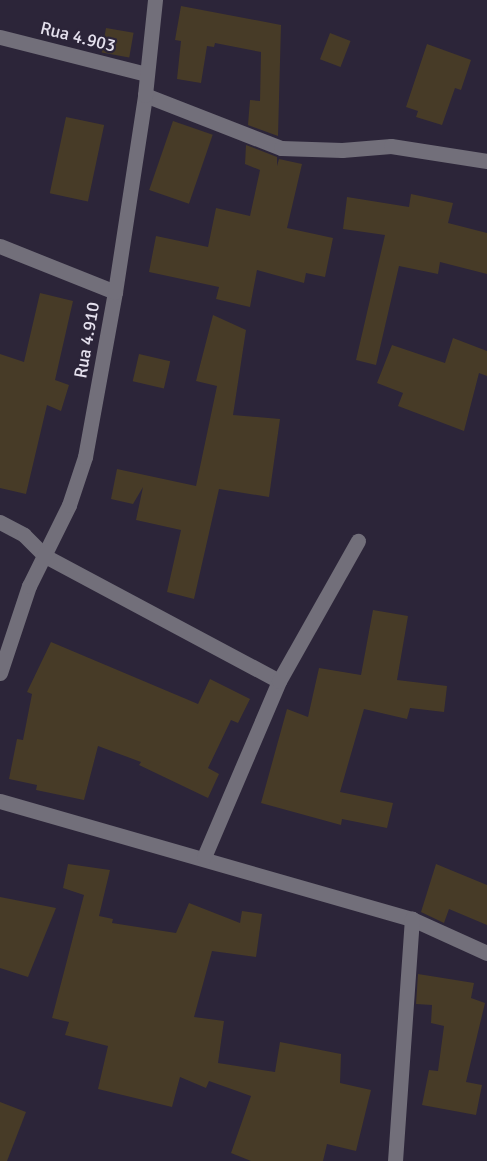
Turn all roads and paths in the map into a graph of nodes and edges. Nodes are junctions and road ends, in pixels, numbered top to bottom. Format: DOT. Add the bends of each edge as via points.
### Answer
graph roads {
  1 [pos="155,0"];
  2 [pos="0,37"];
  3 [pos="146,74"];
  4 [pos="145,95"];
  5 [pos="487,161"];
  6 [pos="0,246"];
  7 [pos="115,292"];
  8 [pos="0,522"];
  9 [pos="358,541"];
  10 [pos="45,556"];
  11 [pos="0,673"];
  12 [pos="279,681"];
  13 [pos="0,801"];
  14 [pos="204,857"];
  15 [pos="412,920"];
  16 [pos="487,953"];
  17 [pos="395,1161"];
  1 -- 3 [label="street, Rua 4.910"];
  2 -- 3 [label="street, Rua 4.903"];
  3 -- 4 [label="street, Rua 4.910"];
  4 -- 5 [label="street" via="281,148 342,150 391,146"];
  4 -- 7 [label="street, Rua 4.910"];
  6 -- 7 [label="street"];
  7 -- 10 [label="street, Rua 4.910" via="85,457"];
  8 -- 10 [label="street" via="24,535"];
  9 -- 12 [label="street"];
  10 -- 11 [label="street, Rua 4.910" via="29,586"];
  10 -- 12 [label="street"];
  12 -- 14 [label="street"];
  13 -- 14 [label="street"];
  14 -- 15 [label="street"];
  15 -- 16 [label="street"];
  15 -- 17 [label="street"];
}
